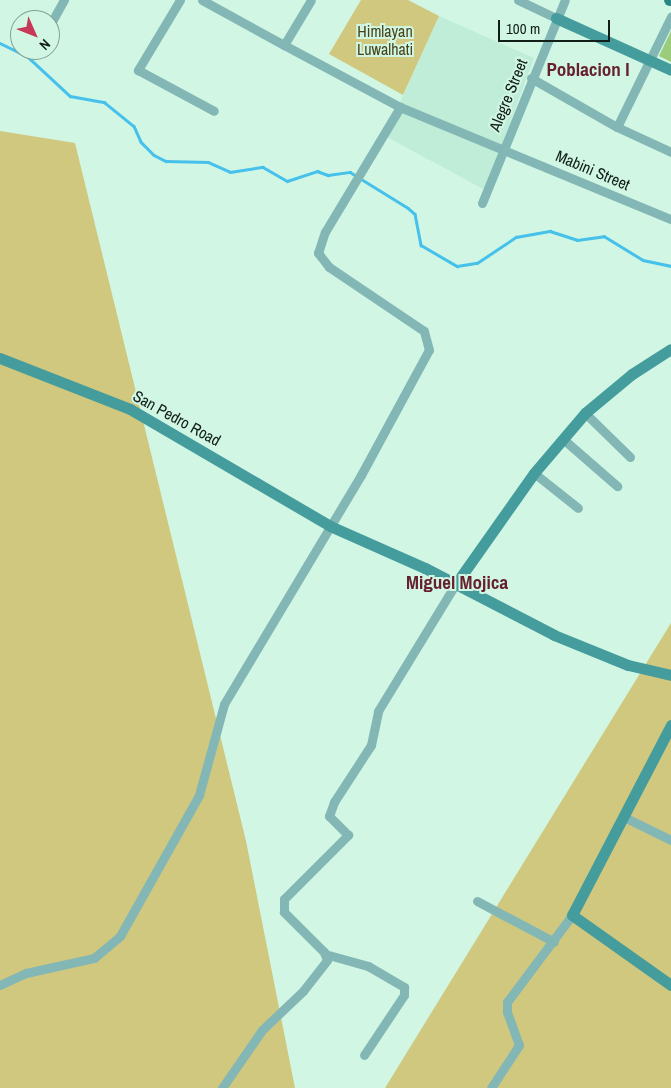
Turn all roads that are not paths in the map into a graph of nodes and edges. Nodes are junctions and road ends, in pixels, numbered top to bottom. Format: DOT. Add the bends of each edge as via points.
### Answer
graph roads {
  1 [pos="180,0"];
  2 [pos="202,0"];
  3 [pos="311,0"];
  4 [pos="518,0"];
  5 [pos="565,0"];
  6 [pos="671,17"];
  7 [pos="556,18"];
  8 [pos="284,45"];
  9 [pos="651,61"];
  10 [pos="671,70"];
  11 [pos="531,78"];
  12 [pos="400,106"];
  13 [pos="214,111"];
  14 [pos="617,127"];
  15 [pos="504,148"];
  16 [pos="671,152"];
  17 [pos="482,203"];
  18 [pos="671,219"];
  19 [pos="671,349"];
  20 [pos="0,358"];
  21 [pos="585,413"];
  22 [pos="563,439"];
  23 [pos="630,457"];
  24 [pos="534,473"];
  25 [pos="617,486"];
  26 [pos="578,508"];
  27 [pos="330,526"];
  28 [pos="456,585"];
  29 [pos="671,676"];
  30 [pos="671,725"];
  31 [pos="624,817"];
  32 [pos="671,840"];
  33 [pos="477,901"];
  34 [pos="572,915"];
  35 [pos="554,942"];
  36 [pos="325,954"];
  37 [pos="0,985"];
  38 [pos="671,985"];
  39 [pos="364,1055"];
  40 [pos="222,1088"];
  41 [pos="491,1088"];
  1 -- 13 [label="street" via="138,70"];
  2 -- 8 [label="street, Mabini Street"];
  3 -- 8 [label="street"];
  4 -- 7 [label="street"];
  5 -- 7 [label="street, Alegre Street"];
  6 -- 9 [label="street"];
  7 -- 9 [label="street"];
  7 -- 11 [label="street, Alegre Street"];
  8 -- 12 [label="street, Mabini Street"];
  9 -- 10 [label="street"];
  9 -- 14 [label="street"];
  11 -- 14 [label="street"];
  11 -- 15 [label="street, Alegre Street"];
  12 -- 15 [label="street, Mabini Street"];
  12 -- 27 [label="street" via="325,232 318,253 328,267 424,331 429,350"];
  14 -- 16 [label="street"];
  15 -- 17 [label="street, Alegre Street"];
  15 -- 18 [label="street, Mabini Street"];
  19 -- 21 [label="street" via="619,383"];
  20 -- 27 [label="street, San Pedro Road" via="130,410"];
  21 -- 22 [label="street"];
  21 -- 23 [label="street"];
  22 -- 24 [label="street"];
  22 -- 25 [label="street"];
  24 -- 26 [label="street"];
  24 -- 28 [label="street"];
  27 -- 28 [label="street, San Pedro Road"];
  27 -- 37 [label="street" via="224,704 199,795 120,936 94,958 26,973"];
  28 -- 29 [label="street, San Pedro Road" via="597,654"];
  28 -- 36 [label="street" via="378,711 371,745 334,802 329,816 348,835 284,898 284,912"];
  30 -- 31 [label="street"];
  31 -- 32 [label="street"];
  31 -- 34 [label="street"];
  33 -- 35 [label="street"];
  34 -- 35 [label="street"];
  34 -- 38 [label="street"];
  35 -- 41 [label="street" via="507,1002 506,1012 519,1045"];
  36 -- 39 [label="street" via="368,966 404,987 395,1011"];
  36 -- 40 [label="street" via="324,968 262,1030"];
}
